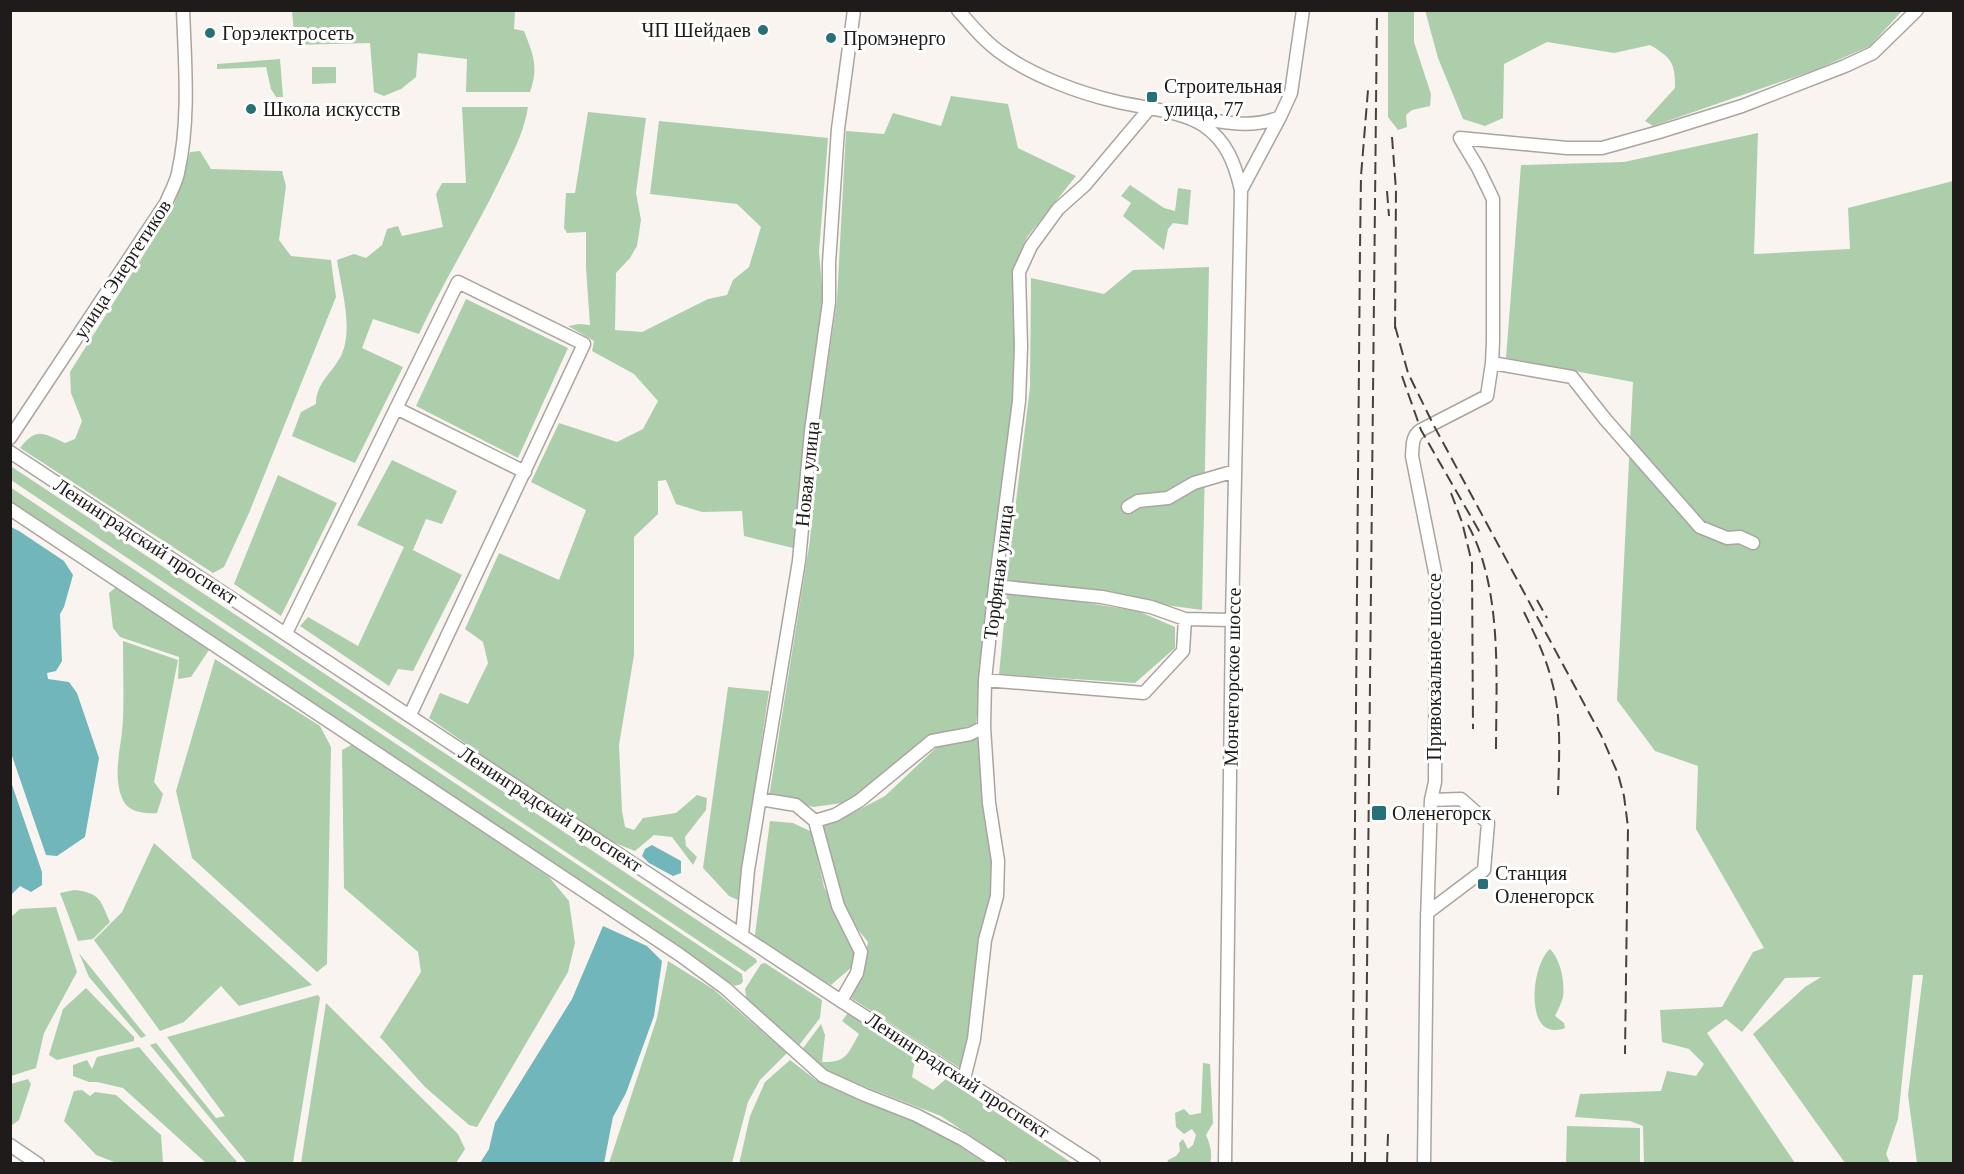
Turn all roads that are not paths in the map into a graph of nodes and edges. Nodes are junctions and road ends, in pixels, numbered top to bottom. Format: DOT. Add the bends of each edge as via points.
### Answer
graph roads {
  1 [pos="183,10"];
  2 [pos="854,10"];
  3 [pos="958,10"];
  4 [pos="1303,10"];
  5 [pos="1917,10"];
  6 [pos="1149,109"];
  7 [pos="1188,117"];
  8 [pos="1280,117"];
  9 [pos="1241,190"];
  10 [pos="1492,363"];
  11 [pos="396,408"];
  12 [pos="10,438"];
  13 [pos="10,452"];
  14 [pos="1235,471"];
  15 [pos="525,472"];
  16 [pos="1128,507"];
  17 [pos="10,509"];
  18 [pos="1754,543"];
  19 [pos="995,586"];
  20 [pos="1185,619"];
  21 [pos="1232,620"];
  22 [pos="286,633"];
  23 [pos="985,681"];
  24 [pos="410,716"];
  25 [pos="984,727"];
  26 [pos="760,799"];
  27 [pos="1431,800"];
  28 [pos="815,820"];
  29 [pos="1427,913"];
  30 [pos="742,935"];
  31 [pos="842,1001"];
  32 [pos="964,1079"];
  33 [pos="10,1145"];
  34 [pos="38,1164"];
  35 [pos="1000,1164"];
  36 [pos="1094,1164"];
  37 [pos="1225,1164"];
  38 [pos="1424,1164"];
  1 -- 12 [label="street, улица Энергетиков" via="184,133 178,175 166,203"];
  2 -- 26 [label="street, Новая улица" via="838,129 829,302 811,431 799,561"];
  3 -- 6 [label="street" via="1004,55 1036,72 1112,101"];
  4 -- 8 [label="street" via="1291,93"];
  5 -- 10 [label="street" via="1873,53 1817,79 1602,148 1460,138 1493,199"];
  6 -- 7 [label="street"];
  6 -- 19 [label="street, Торфяная улица" via="1085,185 1058,209 1031,246 1019,272 1019,401"];
  7 -- 8 [label="street" via="1243,125"];
  7 -- 9 [label="street" via="1224,145"];
  8 -- 9 [label="street"];
  9 -- 14 [label="street, Мончегорское шоссе"];
  10 -- 18 [label="street" via="1572,377 1700,527"];
  10 -- 27 [label="street, Привокзальное шоссе" via="1486,396 1421,430 1413,440 1412,456 1436,576 1435,783"];
  11 -- 15 [label="street"];
  11 -- 15 [label="street" via="458,282 584,344"];
  11 -- 22 [label="street"];
  13 -- 22 [label="street, Ленинградский проспект"];
  14 -- 16 [label="street" via="1194,483 1168,498 1138,501"];
  14 -- 21 [label="street, Мончегорское шоссе"];
  15 -- 24 [label="street"];
  17 -- 35 [label="street" via="680,954 725,988 823,1076 916,1114"];
  19 -- 20 [label="street" via="1102,597 1151,606"];
  19 -- 23 [label="street, Торфяная улица"];
  20 -- 21 [label="street"];
  20 -- 23 [label="street" via="1183,651 1144,693"];
  21 -- 37 [label="street, Мончегорское шоссе"];
  22 -- 24 [label="street, Ленинградский проспект"];
  23 -- 25 [label="street, Торфяная улица"];
  24 -- 30 [label="street, Ленинградский проспект"];
  25 -- 28 [label="street" via="970,734 932,741 859,801 835,815"];
  25 -- 32 [label="street, Торфяная улица" via="998,861 997,896 985,940 974,1039"];
  26 -- 28 [label="street" via="796,805"];
  26 -- 30 [label="street, Новая улица"];
  27 -- 29 [label="street, Привокзальное шоссе"];
  27 -- 29 [label="street" via="1461,799 1488,823 1484,870"];
  28 -- 31 [label="street" via="838,906 861,952 857,973"];
  29 -- 38 [label="street, Привокзальное шоссе"];
  30 -- 31 [label="street, Ленинградский проспект"];
  31 -- 32 [label="street, Ленинградский проспект"];
  32 -- 36 [label="street, Ленинградский проспект"];
  33 -- 34 [label="street"];
}
